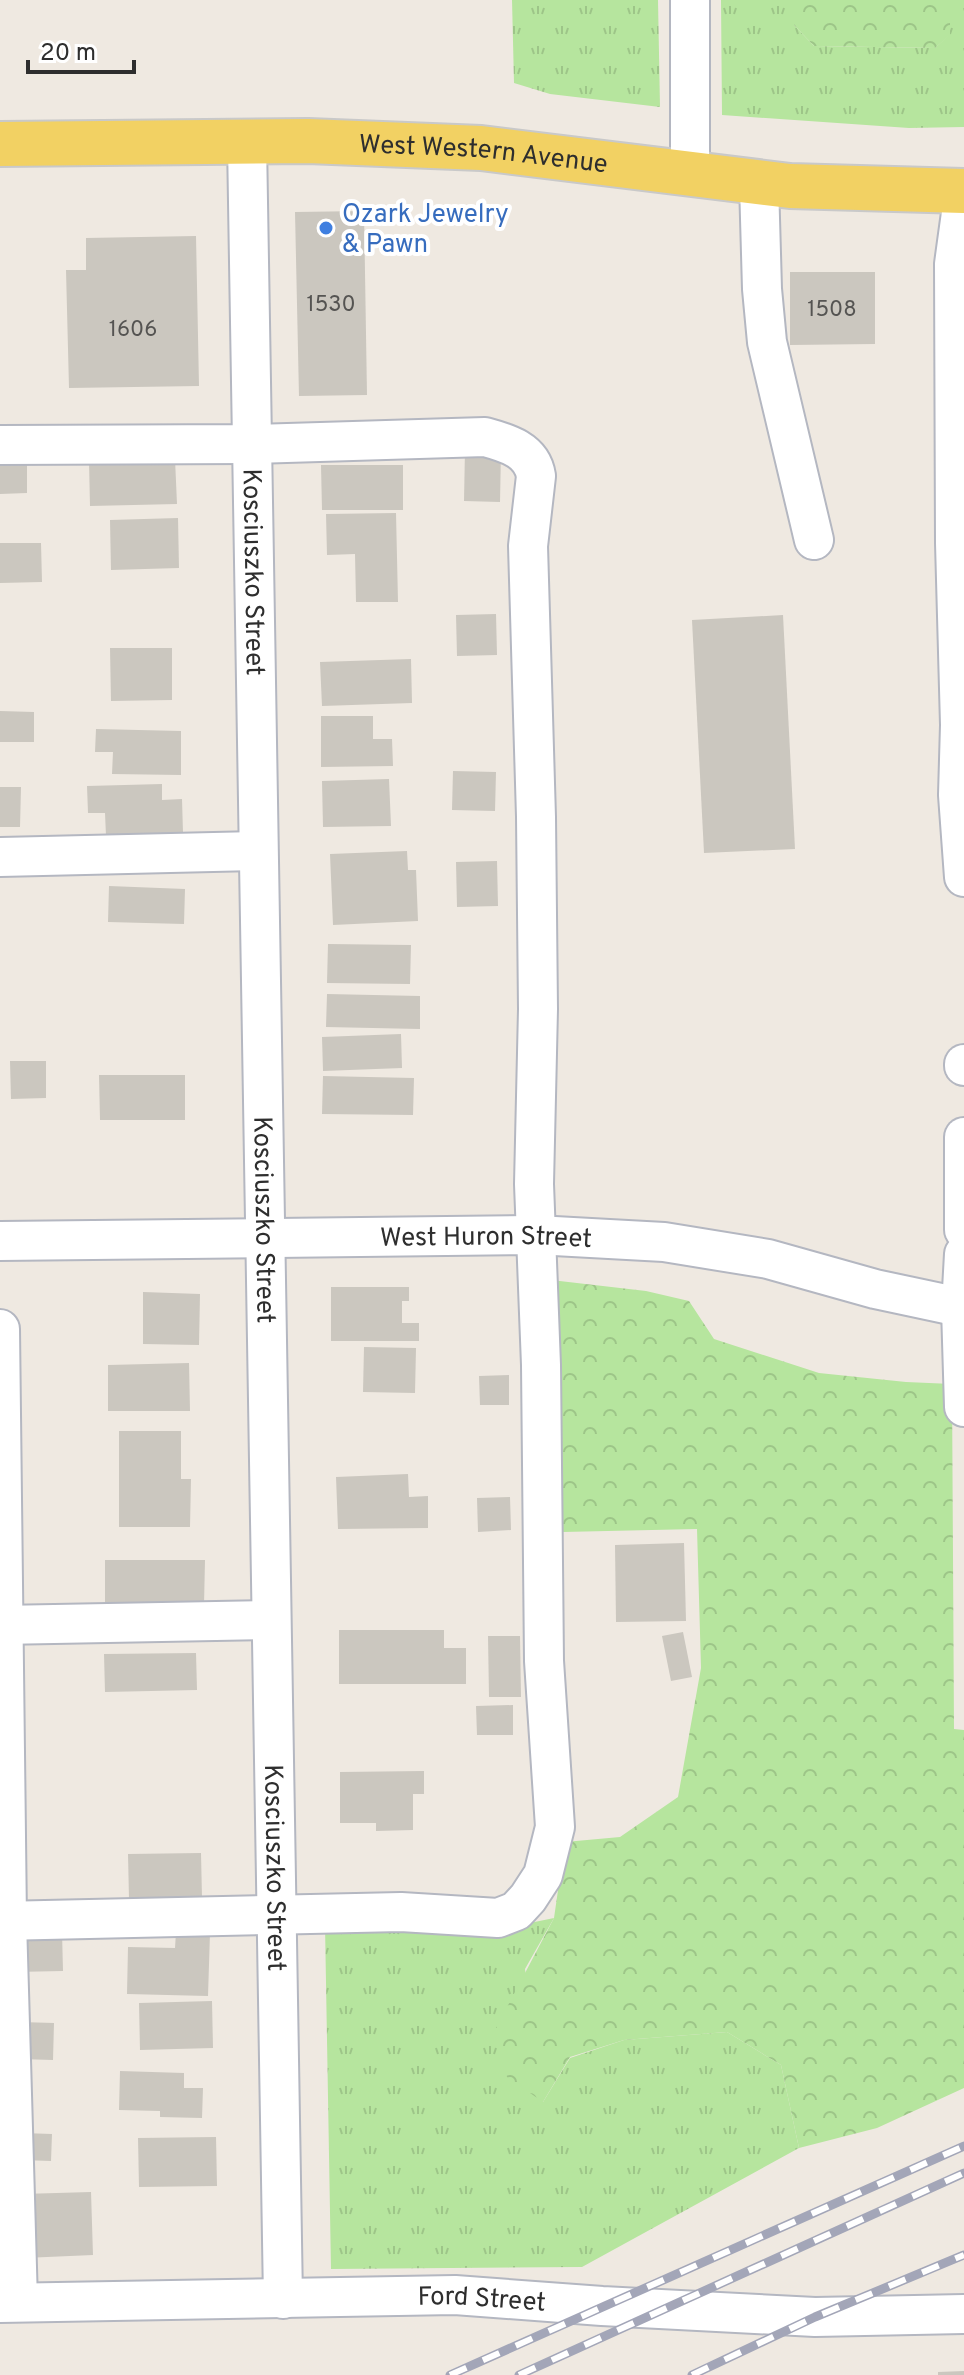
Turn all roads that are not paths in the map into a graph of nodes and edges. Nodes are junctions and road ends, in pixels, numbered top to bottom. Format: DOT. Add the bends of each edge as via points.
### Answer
graph roads {
  1 [pos="690,0"];
  2 [pos="247,142"];
  3 [pos="0,144"];
  4 [pos="690,175"];
  5 [pos="759,183"];
  6 [pos="964,191"];
  7 [pos="251,444"];
  8 [pos="0,445"];
  9 [pos="814,540"];
  10 [pos="257,851"];
  11 [pos="0,857"];
  12 [pos="964,877"];
  13 [pos="964,1137"];
  14 [pos="964,1230"];
  15 [pos="536,1235"];
  16 [pos="264,1238"];
  17 [pos="0,1241"];
  18 [pos="964,1254"];
  19 [pos="963,1308"];
  20 [pos="0,1329"];
  21 [pos="964,1407"];
  22 [pos="271,1620"];
  23 [pos="2,1625"];
  24 [pos="276,1915"];
  25 [pos="3,1921"];
  26 [pos="283,2299"];
  27 [pos="9,2302"];
  28 [pos="964,2314"];
  1 -- 4 [label="street"];
  2 -- 3 [label="main road, West Western Avenue"];
  2 -- 4 [label="main road, West Western Avenue" via="481,148"];
  2 -- 7 [label="street, Kosciuszko Street"];
  4 -- 5 [label="main road, West Western Avenue"];
  5 -- 6 [label="main road, West Western Avenue"];
  5 -- 9 [label="street" via="767,342"];
  6 -- 12 [label="street" via="954,279 958,795"];
  7 -- 8 [label="street"];
  7 -- 10 [label="street, Kosciuszko Street"];
  7 -- 15 [label="street" via="485,437 528,455 534,465 528,546 536,817"];
  10 -- 11 [label="street"];
  10 -- 16 [label="street, Kosciuszko Street"];
  13 -- 14 [label="street"];
  15 -- 16 [label="street, West Huron Street"];
  15 -- 19 [label="street, West Huron Street" via="664,1242 768,1259"];
  15 -- 24 [label="street" via="544,1661 555,1827 543,1875 516,1911 498,1918 401,1912"];
  16 -- 17 [label="street, West Huron Street"];
  16 -- 22 [label="street, Kosciuszko Street"];
  18 -- 19 [label="street"];
  19 -- 21 [label="street"];
  20 -- 23 [label="street"];
  22 -- 23 [label="street"];
  22 -- 24 [label="street, Kosciuszko Street"];
  23 -- 25 [label="street"];
  24 -- 25 [label="street"];
  24 -- 26 [label="street, Kosciuszko Street"];
  25 -- 27 [label="street"];
  26 -- 27 [label="street, Ford Street"];
  26 -- 28 [label="street, Ford Street" via="455,2295 815,2317"];
}
